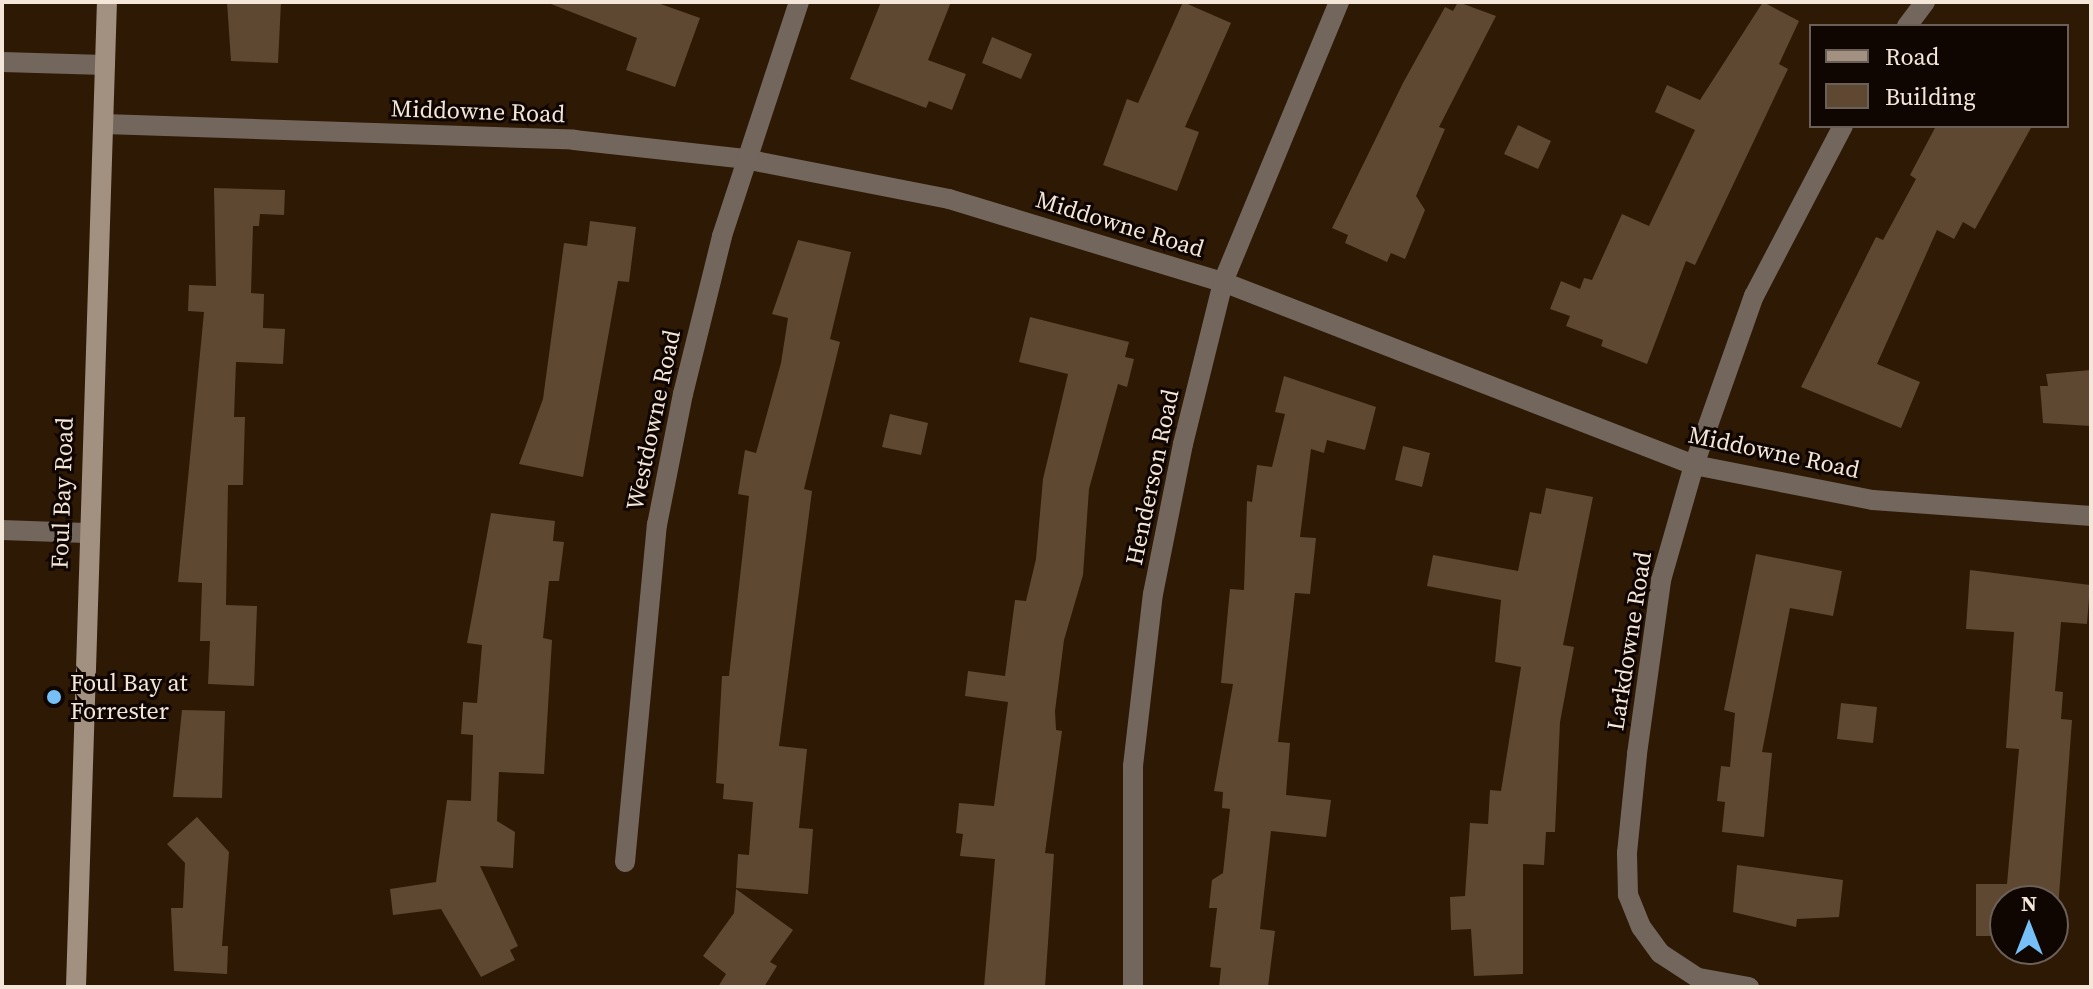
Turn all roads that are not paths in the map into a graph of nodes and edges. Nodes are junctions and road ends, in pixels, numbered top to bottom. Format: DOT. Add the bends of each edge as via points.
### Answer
graph roads {
  1 [pos="107,2"];
  2 [pos="799,2"];
  3 [pos="1339,2"];
  4 [pos="1925,2"];
  5 [pos="1908,24"];
  6 [pos="2,62"];
  7 [pos="105,65"];
  8 [pos="104,124"];
  9 [pos="1842,128"];
  10 [pos="745,159"];
  11 [pos="1223,282"];
  12 [pos="1694,465"];
  13 [pos="2091,516"];
  14 [pos="2,530"];
  15 [pos="86,533"];
  16 [pos="625,862"];
  17 [pos="76,987"];
  18 [pos="1133,987"];
  19 [pos="1749,987"];
  1 -- 7 [label="main road, Foul Bay Road"];
  2 -- 10 [label="street, Westdowne Road"];
  3 -- 11 [label="street, Henderson Road"];
  4 -- 5 [label="street"];
  6 -- 7 [label="street"];
  7 -- 8 [label="main road, Foul Bay Road"];
  8 -- 10 [label="street, Middowne Road" via="560,140"];
  8 -- 15 [label="main road, Foul Bay Road"];
  9 -- 12 [label="street, Larkdowne Road" via="1754,296"];
  10 -- 11 [label="street, Middowne Road" via="949,199"];
  10 -- 16 [label="street, Westdowne Road" via="686,379 657,525"];
  11 -- 12 [label="street, Middowne Road"];
  11 -- 18 [label="street, Henderson Road" via="1153,594 1129,841"];
  12 -- 13 [label="street, Middowne Road" via="1873,500"];
  12 -- 19 [label="street, Larkdowne Road" via="1661,580 1627,853 1628,895 1641,927 1660,953 1698,978"];
  14 -- 15 [label="street"];
  15 -- 17 [label="main road, Foul Bay Road"];
}
